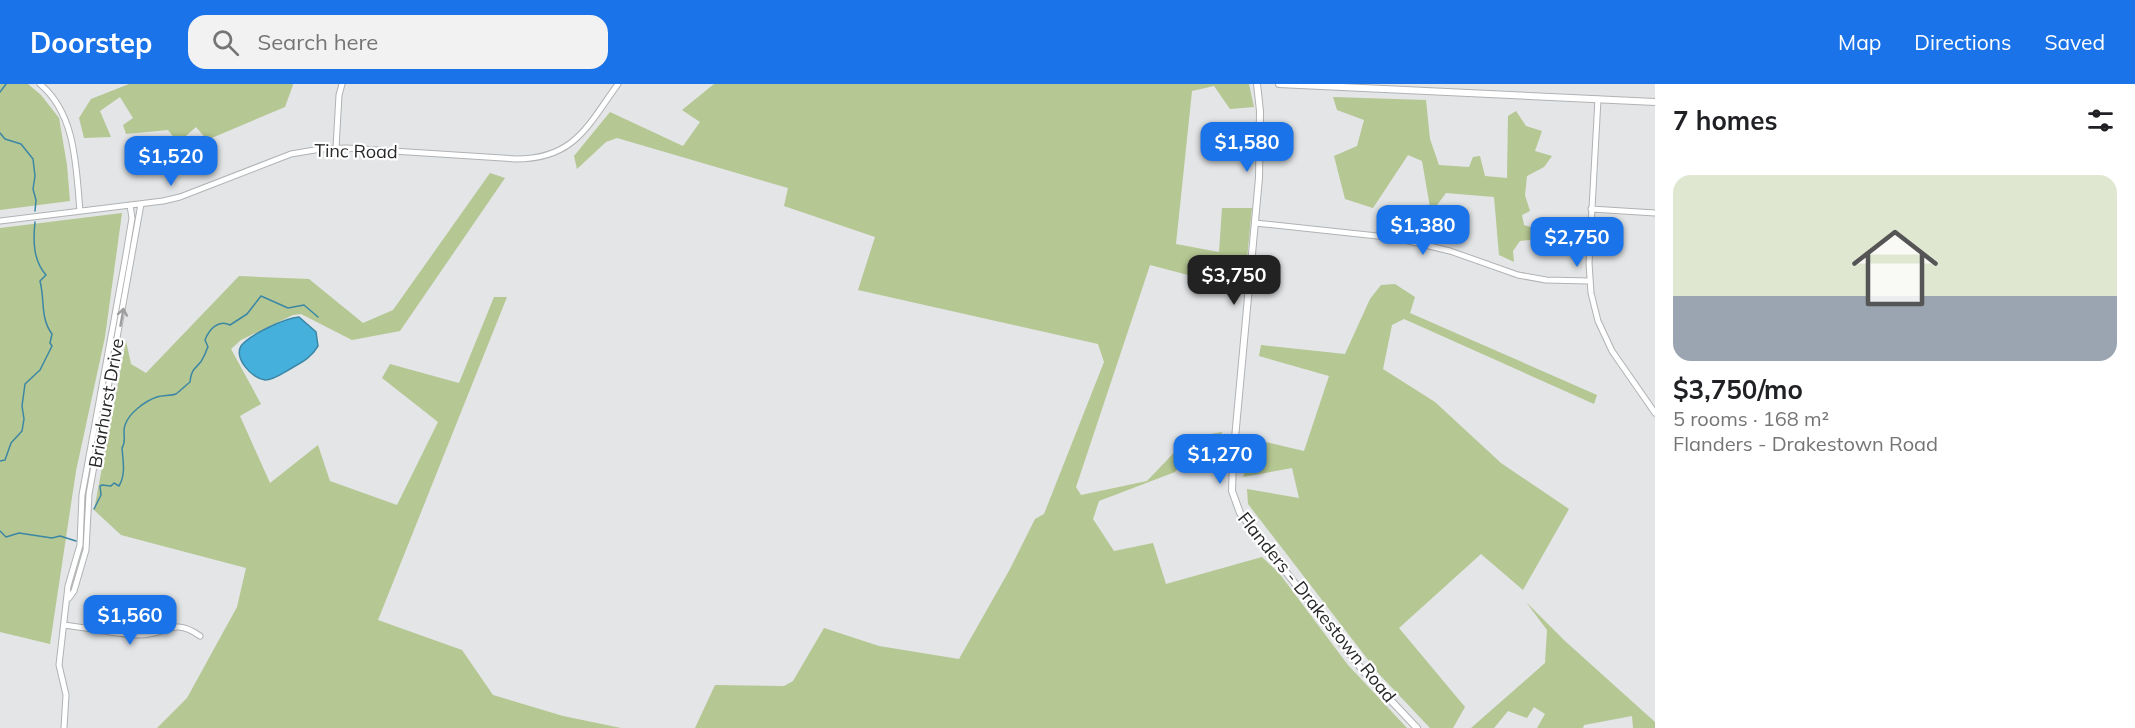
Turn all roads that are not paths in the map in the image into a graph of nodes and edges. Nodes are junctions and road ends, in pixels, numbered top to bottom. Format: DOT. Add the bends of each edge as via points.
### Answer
graph roads {
  1 [pos="40,84"];
  2 [pos="342,84"];
  3 [pos="618,84"];
  4 [pos="1279,84"];
  5 [pos="1259,85"];
  6 [pos="1598,99"];
  7 [pos="1655,102"];
  8 [pos="336,148"];
  9 [pos="141,204"];
  10 [pos="130,205"];
  11 [pos="1591,209"];
  12 [pos="80,211"];
  13 [pos="1655,213"];
  14 [pos="0,221"];
  15 [pos="1255,223"];
  16 [pos="1589,281"];
  17 [pos="1655,412"];
  18 [pos="68,600"];
  19 [pos="64,625"];
  20 [pos="200,636"];
  21 [pos="64,728"];
  22 [pos="1417,728"];
  1 -- 12 [label="street" via="58,104 68,125"];
  2 -- 8 [label="street"];
  3 -- 8 [label="street, Tinc Road" via="581,135 540,157 516,159"];
  4 -- 6 [label="street"];
  5 -- 15 [label="street, Flanders - Drakestown Road"];
  6 -- 7 [label="street"];
  6 -- 11 [label="street"];
  8 -- 9 [label="street, Tinc Road" via="291,154 180,196"];
  9 -- 10 [label="street, Tinc Road"];
  18 -- 9 [label="street, Briarhurst Drive, one-way" via="86,550 89,494"];
  10 -- 12 [label="street, Tinc Road"];
  10 -- 18 [label="street, Briarhurst Drive" via="132,218 82,495 81,535"];
  11 -- 13 [label="street"];
  11 -- 16 [label="street"];
  12 -- 14 [label="street, Tinc Road"];
  15 -- 16 [label="street" via="1396,238 1450,251 1518,275"];
  15 -- 22 [label="street, Flanders - Drakestown Road" via="1233,460 1233,498 1245,520 1353,658"];
  16 -- 17 [label="street" via="1606,340"];
  18 -- 19 [label="street, Briarhurst Drive"];
  19 -- 20 [label="street" via="138,635 179,626"];
  19 -- 21 [label="street, Briarhurst Drive" via="59,665 66,695"];
}
